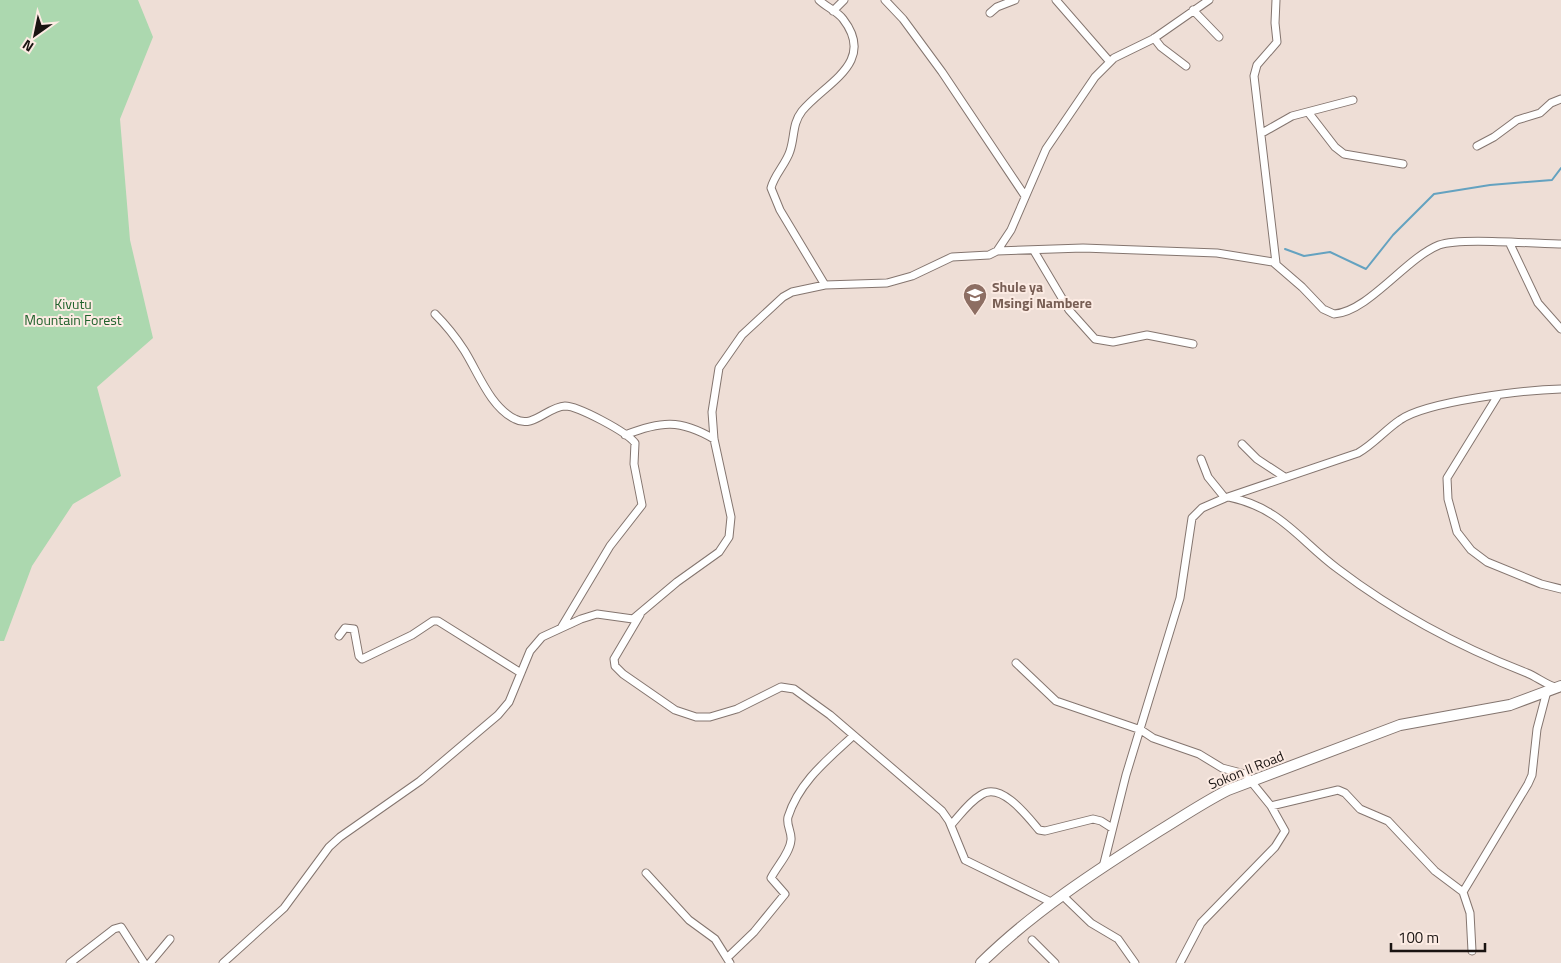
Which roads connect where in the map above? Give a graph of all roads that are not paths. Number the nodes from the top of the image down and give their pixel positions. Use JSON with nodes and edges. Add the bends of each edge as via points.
{"nodes":[{"id":1,"x":819,"y":0,"type":"edge"},
{"id":2,"x":844,"y":0,"type":"edge"},
{"id":3,"x":885,"y":0,"type":"edge"},
{"id":4,"x":1015,"y":0,"type":"edge"},
{"id":5,"x":1057,"y":0,"type":"edge"},
{"id":6,"x":1209,"y":0,"type":"edge"},
{"id":7,"x":1276,"y":0,"type":"edge"},
{"id":8,"x":1193,"y":10,"type":"junction"},
{"id":9,"x":833,"y":11,"type":"junction"},
{"id":10,"x":990,"y":13,"type":"dead end"},
{"id":11,"x":1219,"y":37,"type":"dead end"},
{"id":12,"x":1154,"y":38,"type":"junction"},
{"id":13,"x":1110,"y":62,"type":"junction"},
{"id":14,"x":1186,"y":66,"type":"dead end"},
{"id":15,"x":1561,"y":99,"type":"edge"},
{"id":16,"x":1353,"y":100,"type":"dead end"},
{"id":17,"x":1308,"y":112,"type":"junction"},
{"id":18,"x":1262,"y":133,"type":"junction"},
{"id":19,"x":1477,"y":146,"type":"dead end"},
{"id":20,"x":1403,"y":164,"type":"dead end"},
{"id":21,"x":1025,"y":196,"type":"junction"},
{"id":22,"x":1510,"y":244,"type":"junction"},
{"id":23,"x":1561,"y":244,"type":"edge"},
{"id":24,"x":997,"y":251,"type":"junction"},
{"id":25,"x":1034,"y":251,"type":"junction"},
{"id":26,"x":1276,"y":263,"type":"junction"},
{"id":27,"x":825,"y":285,"type":"junction"},
{"id":28,"x":435,"y":314,"type":"dead end"},
{"id":29,"x":1561,"y":329,"type":"edge"},
{"id":30,"x":1193,"y":344,"type":"dead end"},
{"id":31,"x":1561,"y":389,"type":"edge"},
{"id":32,"x":1497,"y":396,"type":"junction"},
{"id":33,"x":625,"y":435,"type":"junction"},
{"id":34,"x":714,"y":439,"type":"junction"},
{"id":35,"x":1242,"y":444,"type":"dead end"},
{"id":36,"x":1201,"y":459,"type":"dead end"},
{"id":37,"x":1283,"y":476,"type":"junction"},
{"id":38,"x":1227,"y":498,"type":"junction"},
{"id":39,"x":1561,"y":589,"type":"edge"},
{"id":40,"x":641,"y":613,"type":"junction"},
{"id":41,"x":561,"y":628,"type":"junction"},
{"id":42,"x":340,"y":636,"type":"dead end"},
{"id":43,"x":1016,"y":663,"type":"dead end"},
{"id":44,"x":521,"y":673,"type":"junction"},
{"id":45,"x":1556,"y":688,"type":"edge"},
{"id":46,"x":1141,"y":730,"type":"junction"},
{"id":47,"x":854,"y":736,"type":"junction"},
{"id":48,"x":1252,"y":781,"type":"junction"},
{"id":49,"x":1271,"y":806,"type":"junction"},
{"id":50,"x":951,"y":825,"type":"junction"},
{"id":51,"x":1112,"y":828,"type":"junction"},
{"id":52,"x":1103,"y":867,"type":"junction"},
{"id":53,"x":646,"y":874,"type":"dead end"},
{"id":54,"x":1463,"y":892,"type":"junction"},
{"id":55,"x":1063,"y":896,"type":"junction"},
{"id":56,"x":1053,"y":903,"type":"junction"},
{"id":57,"x":170,"y":939,"type":"dead end"},
{"id":58,"x":1032,"y":940,"type":"dead end"},
{"id":59,"x":1472,"y":951,"type":"dead end"},
{"id":60,"x":729,"y":960,"type":"edge"},
{"id":61,"x":70,"y":963,"type":"edge"},
{"id":62,"x":144,"y":963,"type":"edge"},
{"id":63,"x":150,"y":963,"type":"edge"},
{"id":64,"x":222,"y":963,"type":"edge"},
{"id":65,"x":981,"y":963,"type":"edge"},
{"id":66,"x":1056,"y":963,"type":"edge"},
{"id":67,"x":1135,"y":963,"type":"edge"},
{"id":68,"x":1180,"y":963,"type":"edge"}],
"edges":[{"from":1,"to":9,"type":"street"},
{"from":2,"to":9,"type":"street"},
{"from":3,"to":21,"type":"street","via":[[942,72]]},
{"from":4,"to":10,"type":"street"},
{"from":5,"to":13,"type":"street"},
{"from":6,"to":8,"type":"street"},
{"from":7,"to":18,"type":"street","via":[[1274,23],[1277,42],[1254,69]]},
{"from":8,"to":11,"type":"street"},
{"from":8,"to":12,"type":"street"},
{"from":9,"to":27,"type":"street","via":[[850,30],[853,41],[851,60],[839,78],[808,104],[796,120],[790,152],[771,188],[780,210]]},
{"from":12,"to":13,"type":"street"},
{"from":12,"to":14,"type":"street"},
{"from":13,"to":21,"type":"street","via":[[1095,77],[1060,126]]},
{"from":15,"to":19,"type":"street","via":[[1540,113],[1517,120]]},
{"from":16,"to":17,"type":"street"},
{"from":17,"to":18,"type":"street","via":[[1283,120]]},
{"from":17,"to":20,"type":"street","via":[[1344,154]]},
{"from":18,"to":26,"type":"street"},
{"from":21,"to":24,"type":"street","via":[[1006,240]]},
{"from":22,"to":23,"type":"street"},
{"from":22,"to":26,"type":"street","via":[[1440,245],[1426,252],[1354,308],[1334,314],[1323,309]]},
{"from":22,"to":29,"type":"street","via":[[1538,303]]},
{"from":24,"to":25,"type":"street"},
{"from":24,"to":27,"type":"street","via":[[989,255],[952,257],[912,276],[887,283]]},
{"from":25,"to":26,"type":"street","via":[[1083,248],[1217,252]]},
{"from":25,"to":30,"type":"street","via":[[1069,310],[1095,339],[1113,342],[1147,335]]},
{"from":27,"to":34,"type":"street","via":[[783,297],[742,335],[724,359],[713,396]]},
{"from":28,"to":33,"type":"street","via":[[458,341],[489,392],[513,419],[528,422],[565,406],[590,415]]},
{"from":31,"to":32,"type":"street"},
{"from":32,"to":37,"type":"street","via":[[1420,411],[1401,419],[1372,445],[1358,452]]},
{"from":32,"to":39,"type":"street","via":[[1447,478],[1448,499],[1457,532],[1471,550],[1487,562]]},
{"from":33,"to":34,"type":"street","via":[[646,427],[675,424],[696,429]]},
{"from":33,"to":41,"type":"street","via":[[635,442],[634,464],[642,505],[610,546]]},
{"from":34,"to":40,"type":"street","via":[[731,517],[729,537],[719,552]]},
{"from":35,"to":37,"type":"street","via":[[1257,460]]},
{"from":36,"to":38,"type":"street","via":[[1208,477]]},
{"from":37,"to":38,"type":"street"},
{"from":38,"to":45,"type":"street","via":[[1257,504],[1280,519],[1330,563],[1390,605],[1464,647]]},
{"from":38,"to":46,"type":"street","via":[[1202,508],[1192,518],[1180,598]]},
{"from":40,"to":41,"type":"street","via":[[629,619],[597,614]]},
{"from":40,"to":47,"type":"street","via":[[614,662],[623,674],[675,710],[688,716],[710,717],[788,686]]},
{"from":41,"to":44,"type":"street","via":[[538,641]]},
{"from":42,"to":44,"type":"street","via":[[345,628],[354,629],[362,659],[438,621]]},
{"from":43,"to":46,"type":"street","via":[[1056,701]]},
{"from":44,"to":64,"type":"street","via":[[509,702],[498,715],[420,781],[340,837],[329,847],[291,900]]},
{"from":45,"to":48,"type":"street","name":"Sokon II Road","via":[[1494,709],[1400,725]]},
{"from":45,"to":54,"type":"street","via":[[1537,729],[1528,784]]},
{"from":46,"to":48,"type":"street","via":[[1153,738],[1199,754],[1222,768],[1242,772]]},
{"from":46,"to":51,"type":"street"},
{"from":47,"to":50,"type":"street","via":[[942,811]]},
{"from":47,"to":60,"type":"street","via":[[800,790],[787,820],[790,844],[771,878],[785,894]]},
{"from":48,"to":49,"type":"street"},
{"from":48,"to":52,"type":"street","name":"Sokon II Road","via":[[1204,803]]},
{"from":49,"to":54,"type":"street","via":[[1334,790],[1342,791],[1360,809],[1388,821],[1435,871]]},
{"from":49,"to":68,"type":"street","via":[[1285,831],[1283,836],[1201,923]]},
{"from":50,"to":51,"type":"street","via":[[982,793],[990,792],[1009,798],[1039,830],[1093,820]]},
{"from":50,"to":56,"type":"street","via":[[965,860]]},
{"from":51,"to":52,"type":"street"},
{"from":52,"to":55,"type":"street","name":"Sokon II Road"},
{"from":53,"to":60,"type":"street","via":[[689,920],[715,939]]},
{"from":54,"to":59,"type":"street","via":[[1470,913]]},
{"from":55,"to":56,"type":"street","name":"Sokon II Road"},
{"from":55,"to":67,"type":"street","via":[[1091,922],[1118,939]]},
{"from":56,"to":65,"type":"street","name":"Sokon II Road","via":[[1012,933]]},
{"from":57,"to":63,"type":"street"},
{"from":58,"to":66,"type":"street"},
{"from":61,"to":62,"type":"street","via":[[117,928],[126,932]]}]}
